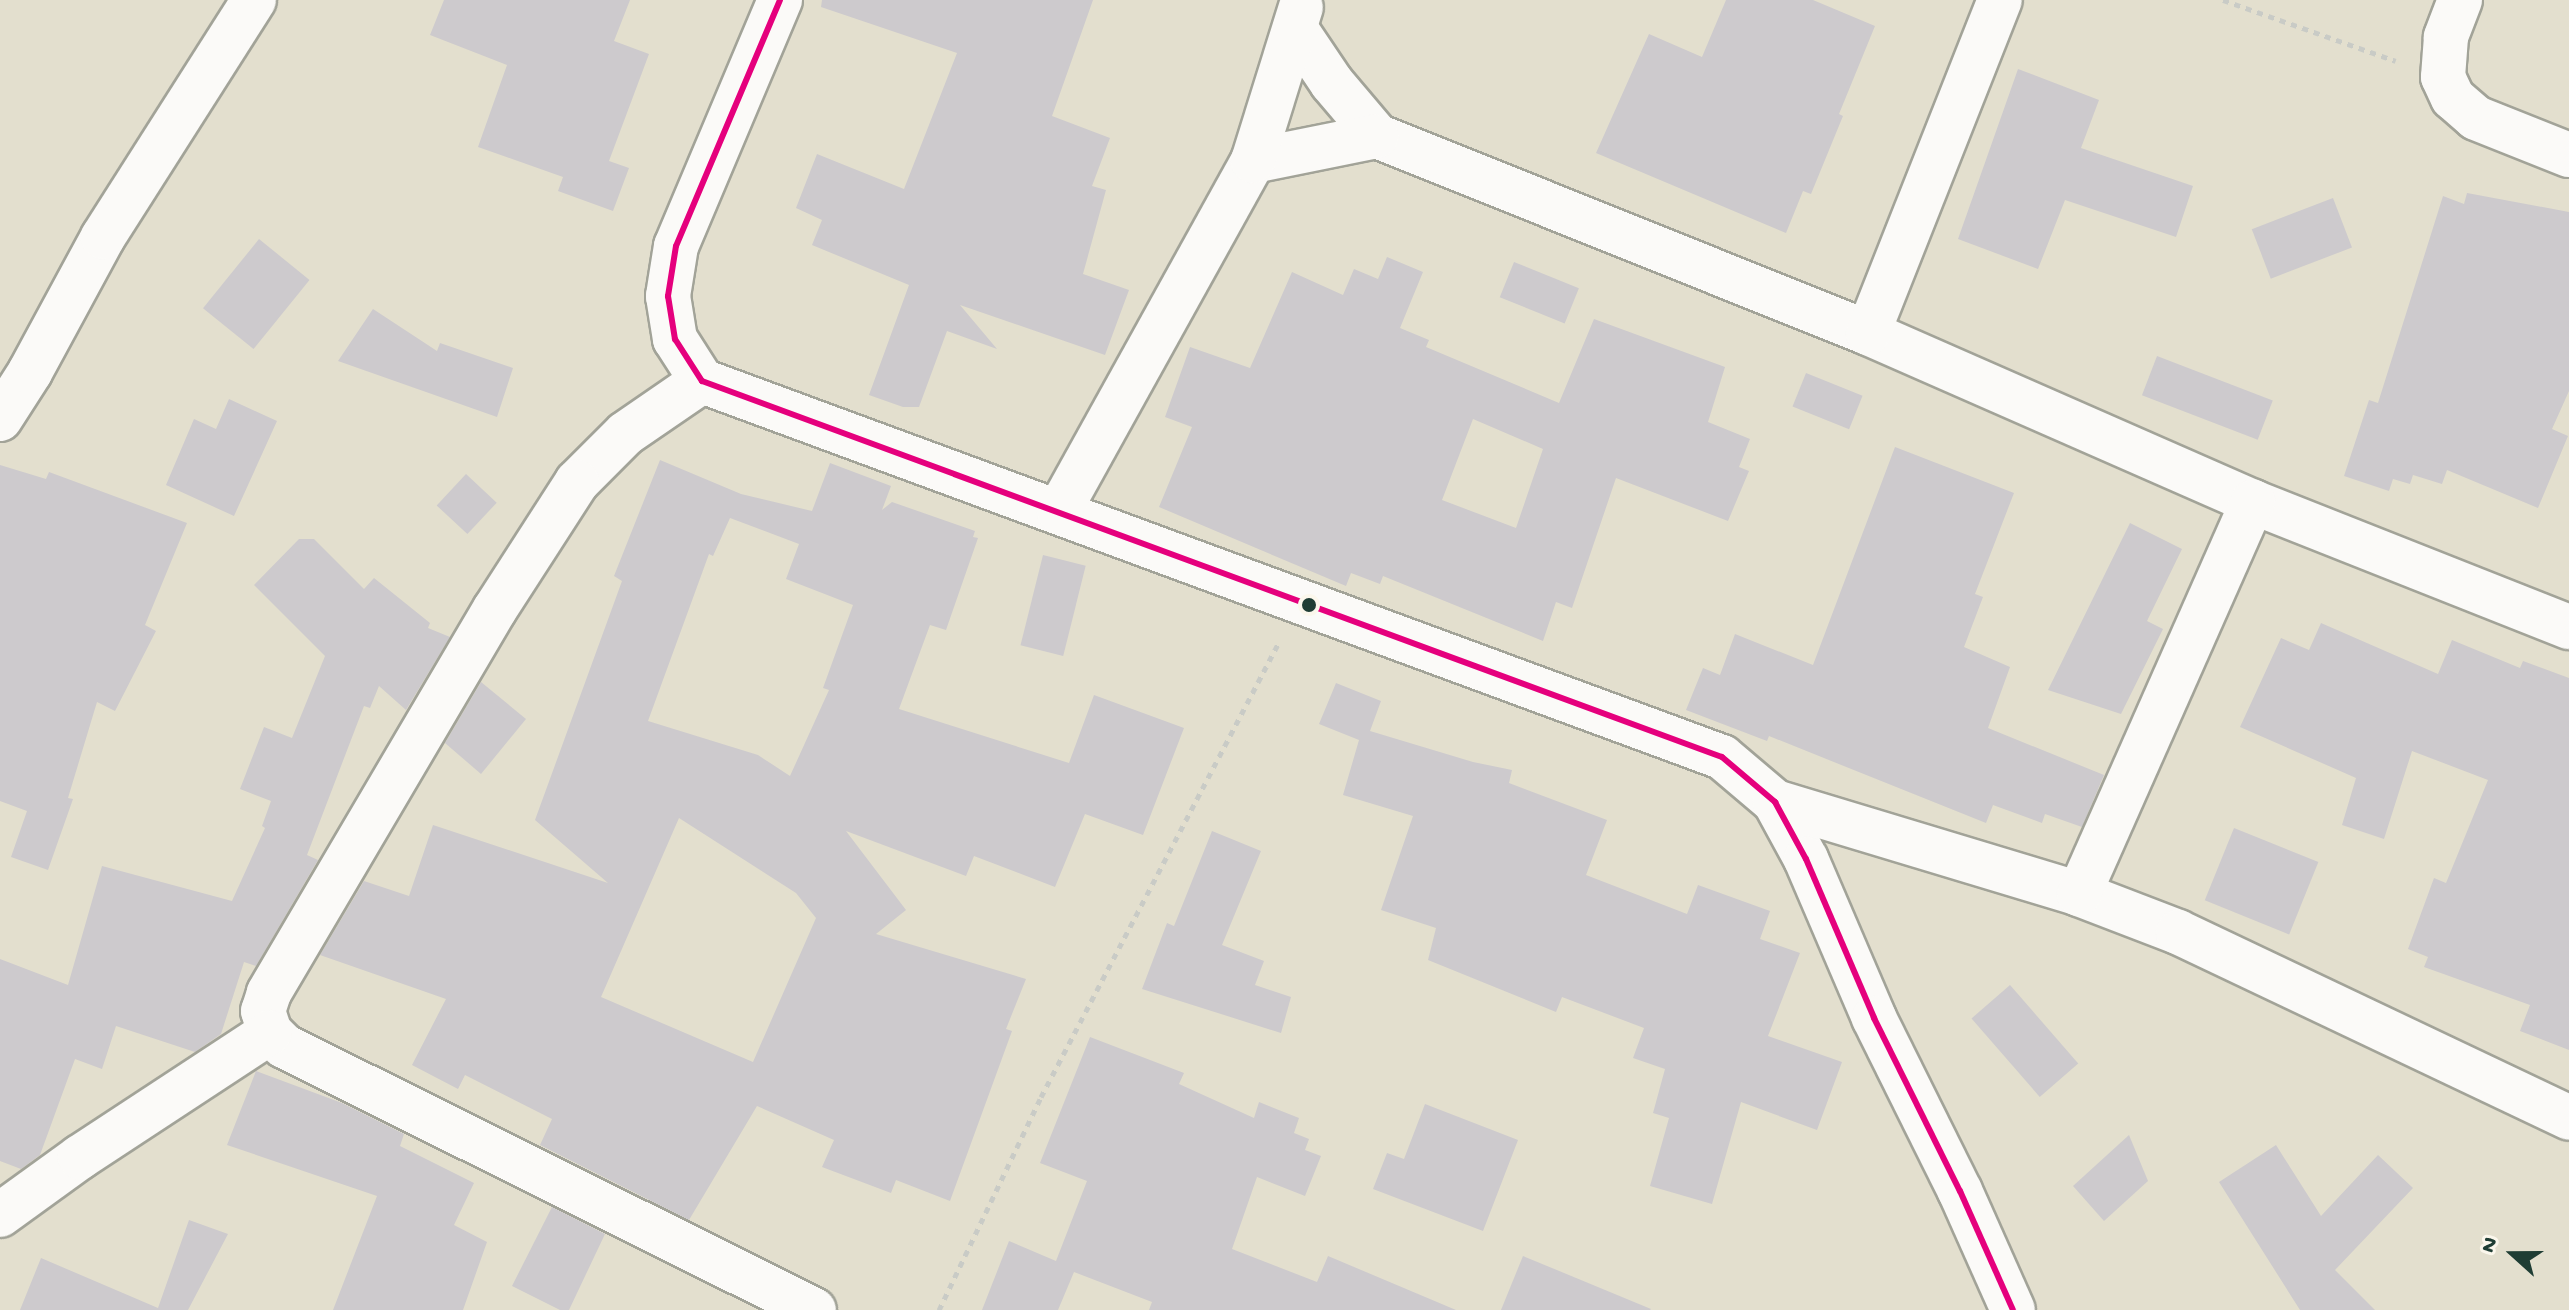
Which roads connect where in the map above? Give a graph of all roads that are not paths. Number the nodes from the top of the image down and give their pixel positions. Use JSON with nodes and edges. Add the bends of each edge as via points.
{"nodes":[{"id":1,"x":254,"y":0,"type":"edge"},
{"id":2,"x":780,"y":0,"type":"edge"},
{"id":3,"x":2000,"y":0,"type":"edge"},
{"id":4,"x":2460,"y":0,"type":"edge"},
{"id":5,"x":1299,"y":14,"type":"edge"},
{"id":6,"x":1377,"y":136,"type":"junction"},
{"id":7,"x":2569,"y":155,"type":"edge"},
{"id":8,"x":1253,"y":161,"type":"junction"},
{"id":9,"x":1868,"y":333,"type":"junction"},
{"id":10,"x":702,"y":381,"type":"junction"},
{"id":11,"x":0,"y":419,"type":"edge"},
{"id":12,"x":2253,"y":502,"type":"junction"},
{"id":13,"x":1059,"y":511,"type":"junction"},
{"id":14,"x":2569,"y":627,"type":"edge"},
{"id":15,"x":1775,"y":802,"type":"junction"},
{"id":16,"x":2079,"y":894,"type":"junction"},
{"id":17,"x":270,"y":1032,"type":"junction"},
{"id":18,"x":2569,"y":1118,"type":"edge"},
{"id":19,"x":0,"y":1215,"type":"edge"},
{"id":20,"x":814,"y":1310,"type":"edge"},
{"id":21,"x":2013,"y":1310,"type":"edge"}],
"edges":[{"from":1,"to":11,"type":"street","via":[[103,237]]},
{"from":2,"to":10,"type":"street","via":[[676,246],[668,296],[675,339]]},
{"from":3,"to":9,"type":"street"},
{"from":4,"to":7,"type":"street","via":[[2446,37],[2443,77],[2453,98],[2476,118]]},
{"from":5,"to":6,"type":"street","via":[[1332,83]]},
{"from":5,"to":8,"type":"street"},
{"from":6,"to":8,"type":"street"},
{"from":6,"to":9,"type":"street"},
{"from":8,"to":13,"type":"street"},
{"from":9,"to":12,"type":"street"},
{"from":10,"to":13,"type":"street"},
{"from":10,"to":17,"type":"street","via":[[625,434],[577,482],[495,609],[269,993],[263,1011]]},
{"from":12,"to":14,"type":"street"},
{"from":12,"to":16,"type":"street"},
{"from":13,"to":15,"type":"street","via":[[1722,757]]},
{"from":15,"to":16,"type":"street"},
{"from":15,"to":21,"type":"street"},
{"from":16,"to":18,"type":"street","via":[[2178,932]]},
{"from":17,"to":19,"type":"street"},
{"from":17,"to":20,"type":"street","via":[[284,1046]]}]}
